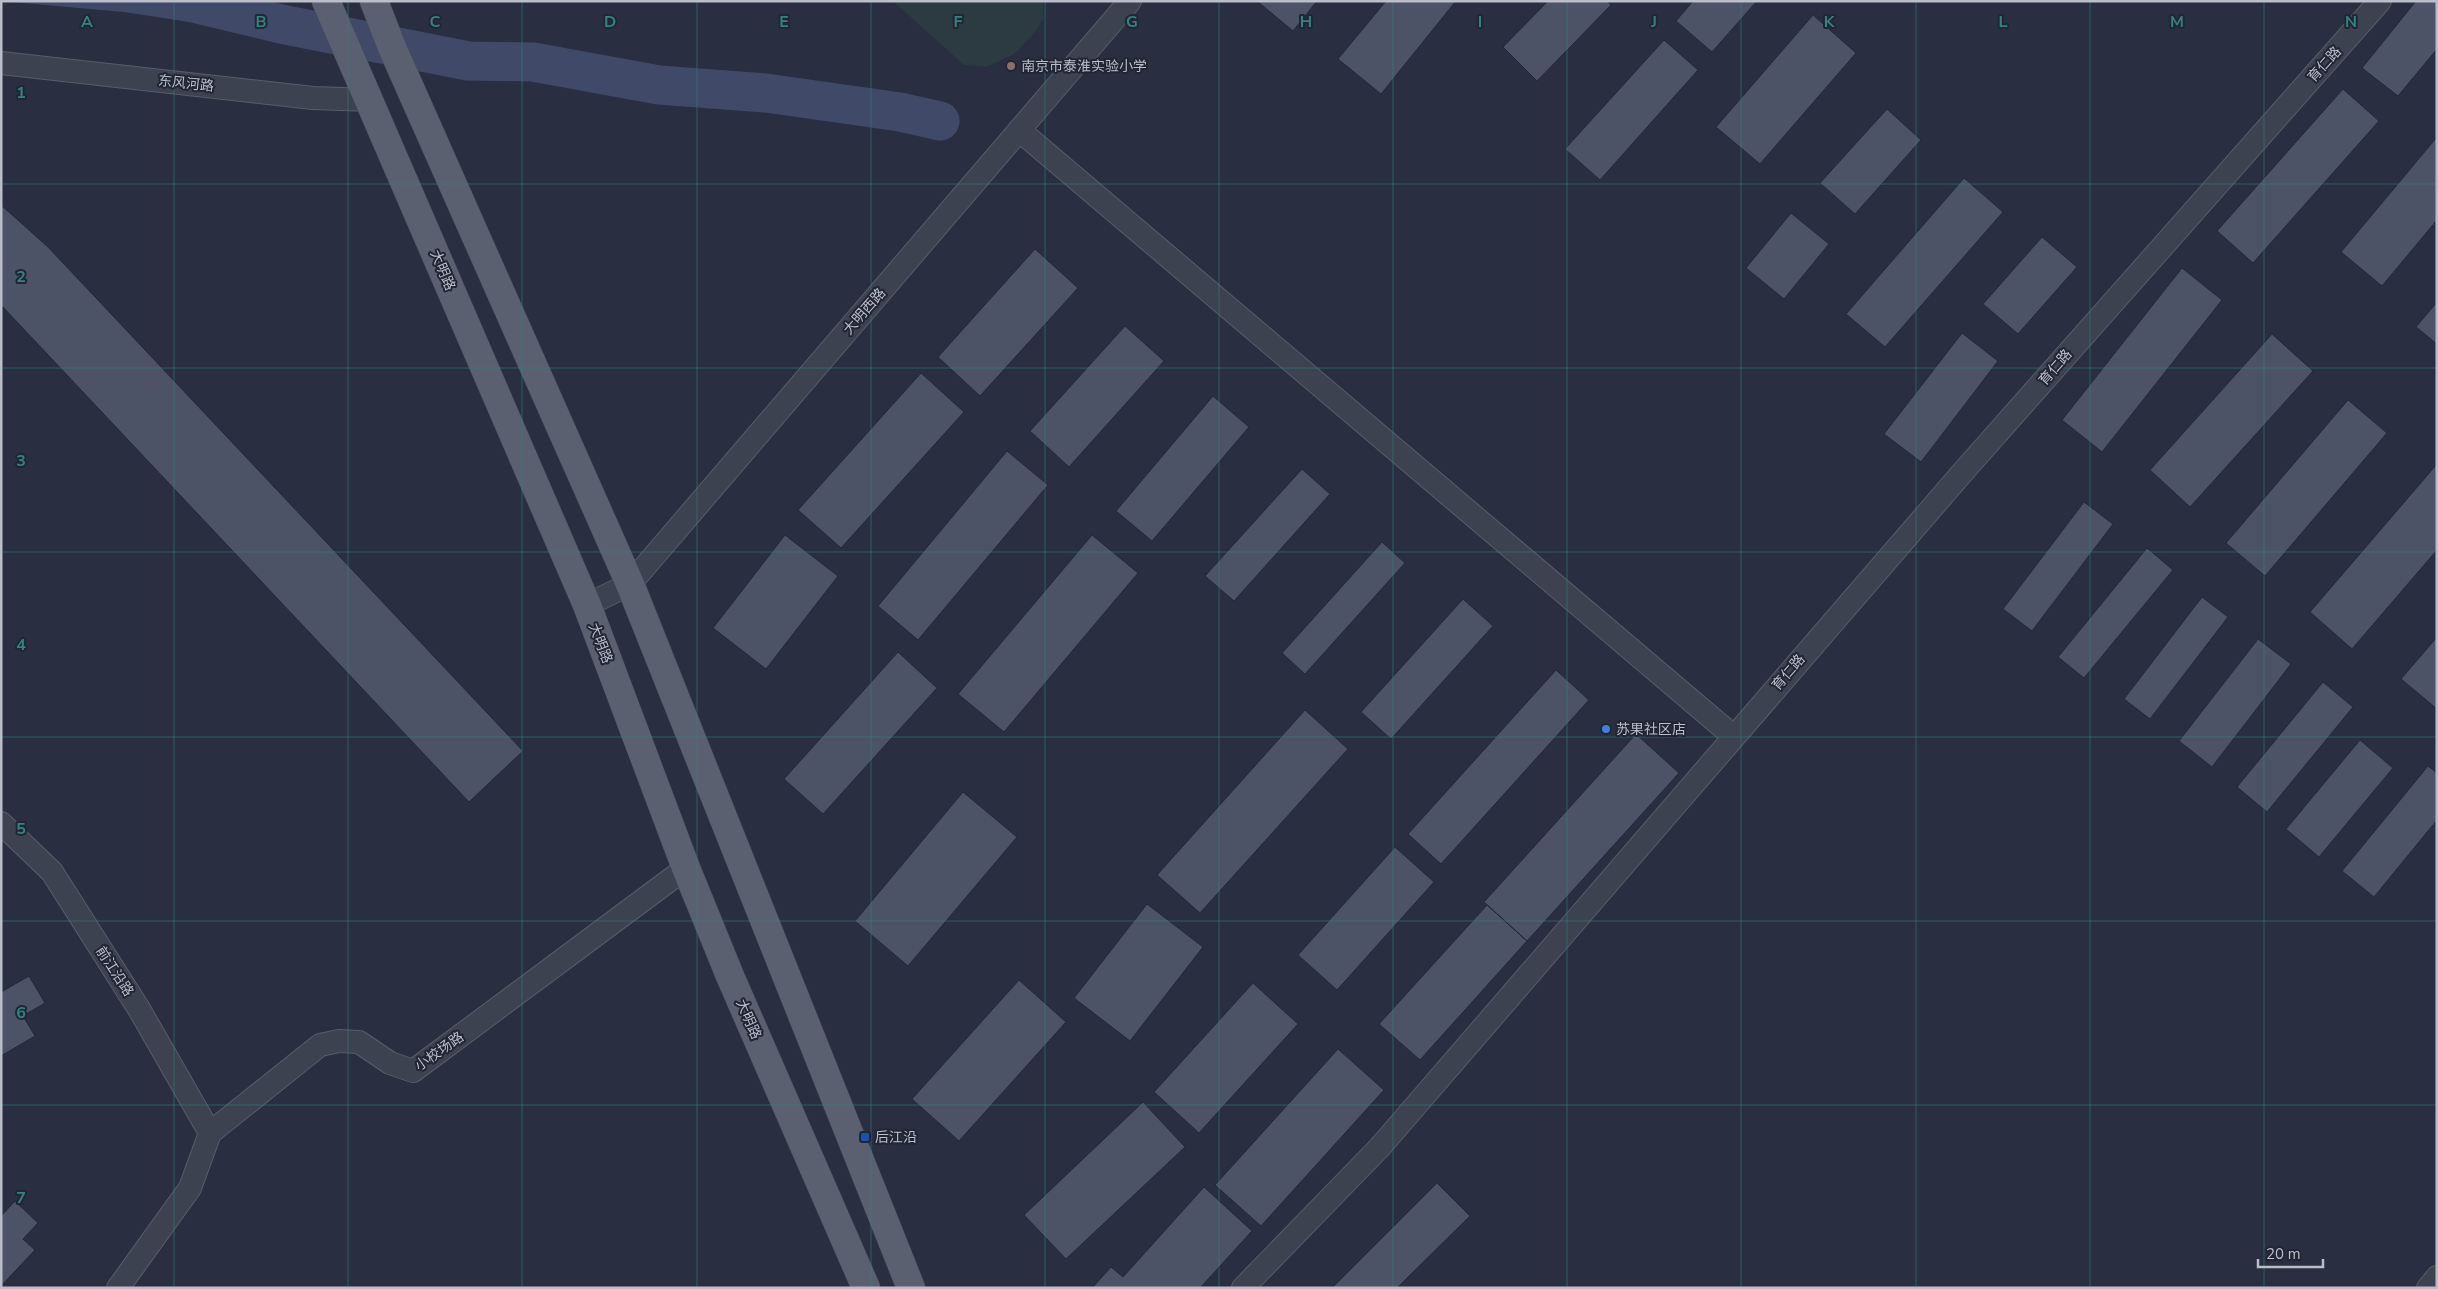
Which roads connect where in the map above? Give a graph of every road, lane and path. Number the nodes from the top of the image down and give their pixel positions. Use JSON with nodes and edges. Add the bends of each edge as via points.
{"nodes":[{"id":1,"x":326,"y":1,"type":"edge"},
{"id":2,"x":374,"y":1,"type":"edge"},
{"id":3,"x":1130,"y":1,"type":"edge"},
{"id":4,"x":2380,"y":1,"type":"edge"},
{"id":5,"x":1,"y":62,"type":"edge"},
{"id":6,"x":371,"y":100,"type":"junction"},
{"id":7,"x":1019,"y":130,"type":"junction"},
{"id":8,"x":630,"y":584,"type":"junction"},
{"id":9,"x":587,"y":605,"type":"junction"},
{"id":10,"x":1733,"y":736,"type":"junction"},
{"id":11,"x":1,"y":823,"type":"edge"},
{"id":12,"x":686,"y":868,"type":"junction"},
{"id":13,"x":210,"y":1133,"type":"junction"},
{"id":14,"x":2437,"y":1276,"type":"edge"},
{"id":15,"x":118,"y":1288,"type":"edge"},
{"id":16,"x":866,"y":1288,"type":"edge"},
{"id":17,"x":911,"y":1288,"type":"edge"},
{"id":18,"x":1243,"y":1288,"type":"edge"},
{"id":19,"x":2428,"y":1288,"type":"edge"}],
"edges":[{"from":1,"to":6,"type":"main road"},
{"from":2,"to":8,"type":"main road"},
{"from":3,"to":7,"type":"street","name":"大明西路"},
{"from":4,"to":10,"type":"street","name":"育仁路"},
{"from":5,"to":6,"type":"street","name":"东风河路","via":[[313,98]]},
{"from":6,"to":9,"type":"main road"},
{"from":7,"to":8,"type":"street","name":"大明西路"},
{"from":7,"to":10,"type":"street"},
{"from":8,"to":9,"type":"street","name":"大明西路"},
{"from":8,"to":17,"type":"main road"},
{"from":9,"to":12,"type":"main road"},
{"from":10,"to":18,"type":"street","name":"育仁路","via":[[1380,1147]]},
{"from":11,"to":13,"type":"street","name":"前江沿路","via":[[52,872],[140,1009]]},
{"from":12,"to":13,"type":"street","name":"小校场路","via":[[413,1071],[390,1064],[359,1042],[339,1040],[320,1045]]},
{"from":12,"to":16,"type":"main road"},
{"from":13,"to":15,"type":"street","via":[[190,1188]]},
{"from":14,"to":19,"type":"street"}]}
